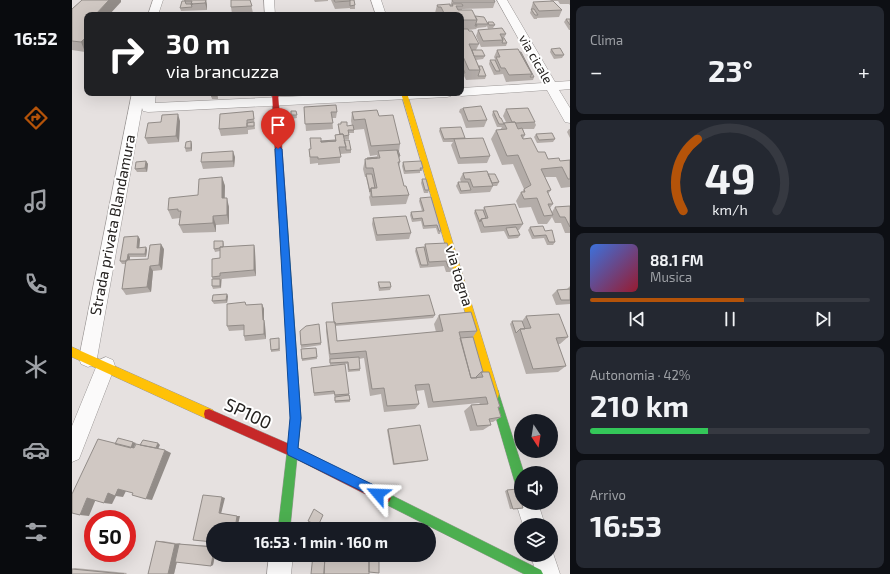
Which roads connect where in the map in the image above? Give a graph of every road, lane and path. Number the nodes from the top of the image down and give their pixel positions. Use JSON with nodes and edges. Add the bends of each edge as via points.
{"nodes":[{"id":1,"x":158,"y":0,"type":"edge"},
{"id":2,"x":165,"y":0,"type":"edge"},
{"id":3,"x":269,"y":0,"type":"edge"},
{"id":4,"x":376,"y":0,"type":"edge"},
{"id":5,"x":502,"y":0,"type":"edge"},
{"id":6,"x":154,"y":12,"type":"edge"},
{"id":7,"x":163,"y":12,"type":"edge"},
{"id":8,"x":270,"y":12,"type":"edge"},
{"id":9,"x":380,"y":12,"type":"edge"},
{"id":10,"x":570,"y":85,"type":"edge"},
{"id":11,"x":552,"y":86,"type":"junction"},
{"id":12,"x":464,"y":92,"type":"edge"},
{"id":13,"x":137,"y":96,"type":"edge"},
{"id":14,"x":150,"y":96,"type":"edge"},
{"id":15,"x":318,"y":96,"type":"edge"},
{"id":16,"x":405,"y":96,"type":"edge"},
{"id":17,"x":275,"y":97,"type":"edge"},
{"id":18,"x":570,"y":119,"type":"edge"},
{"id":19,"x":72,"y":352,"type":"edge"},
{"id":20,"x":88,"y":358,"type":"junction"},
{"id":21,"x":106,"y":366,"type":"junction"},
{"id":22,"x":292,"y":451,"type":"junction"},
{"id":23,"x":72,"y":452,"type":"edge"},
{"id":24,"x":516,"y":466,"type":"edge"},
{"id":25,"x":285,"y":522,"type":"edge"},
{"id":26,"x":280,"y":562,"type":"edge"},
{"id":27,"x":545,"y":562,"type":"edge"},
{"id":28,"x":515,"y":568,"type":"edge"},
{"id":29,"x":279,"y":574,"type":"edge"},
{"id":30,"x":537,"y":574,"type":"edge"},
{"id":31,"x":548,"y":574,"type":"edge"}],
"edges":[{"from":1,"to":6,"type":"street"},
{"from":2,"to":7,"type":"street"},
{"from":3,"to":8,"type":"street"},
{"from":4,"to":9,"type":"street"},
{"from":5,"to":11,"type":"street","name":"via cicale"},
{"from":10,"to":11,"type":"street"},
{"from":11,"to":12,"type":"street"},
{"from":11,"to":18,"type":"street","name":"via cicale"},
{"from":13,"to":20,"type":"street","name":"Strada privata Blandamura"},
{"from":14,"to":17,"type":"street","via":[[148,108]]},
{"from":15,"to":17,"type":"street"},
{"from":16,"to":24,"type":"street","name":"via togna"},
{"from":17,"to":22,"type":"street","via":[[296,418]]},
{"from":19,"to":20,"type":"street","name":"SP100","number":"SP100"},
{"from":20,"to":21,"type":"street","name":"SP100","number":"SP100"},
{"from":21,"to":22,"type":"street","name":"SP100","number":"SP100"},
{"from":21,"to":23,"type":"street"},
{"from":22,"to":25,"type":"street"},
{"from":22,"to":28,"type":"street","name":"SP100","number":"SP100"},
{"from":26,"to":29,"type":"street"},
{"from":27,"to":31,"type":"street"},
{"from":28,"to":30,"type":"street","name":"SP100","number":"SP100"}]}
